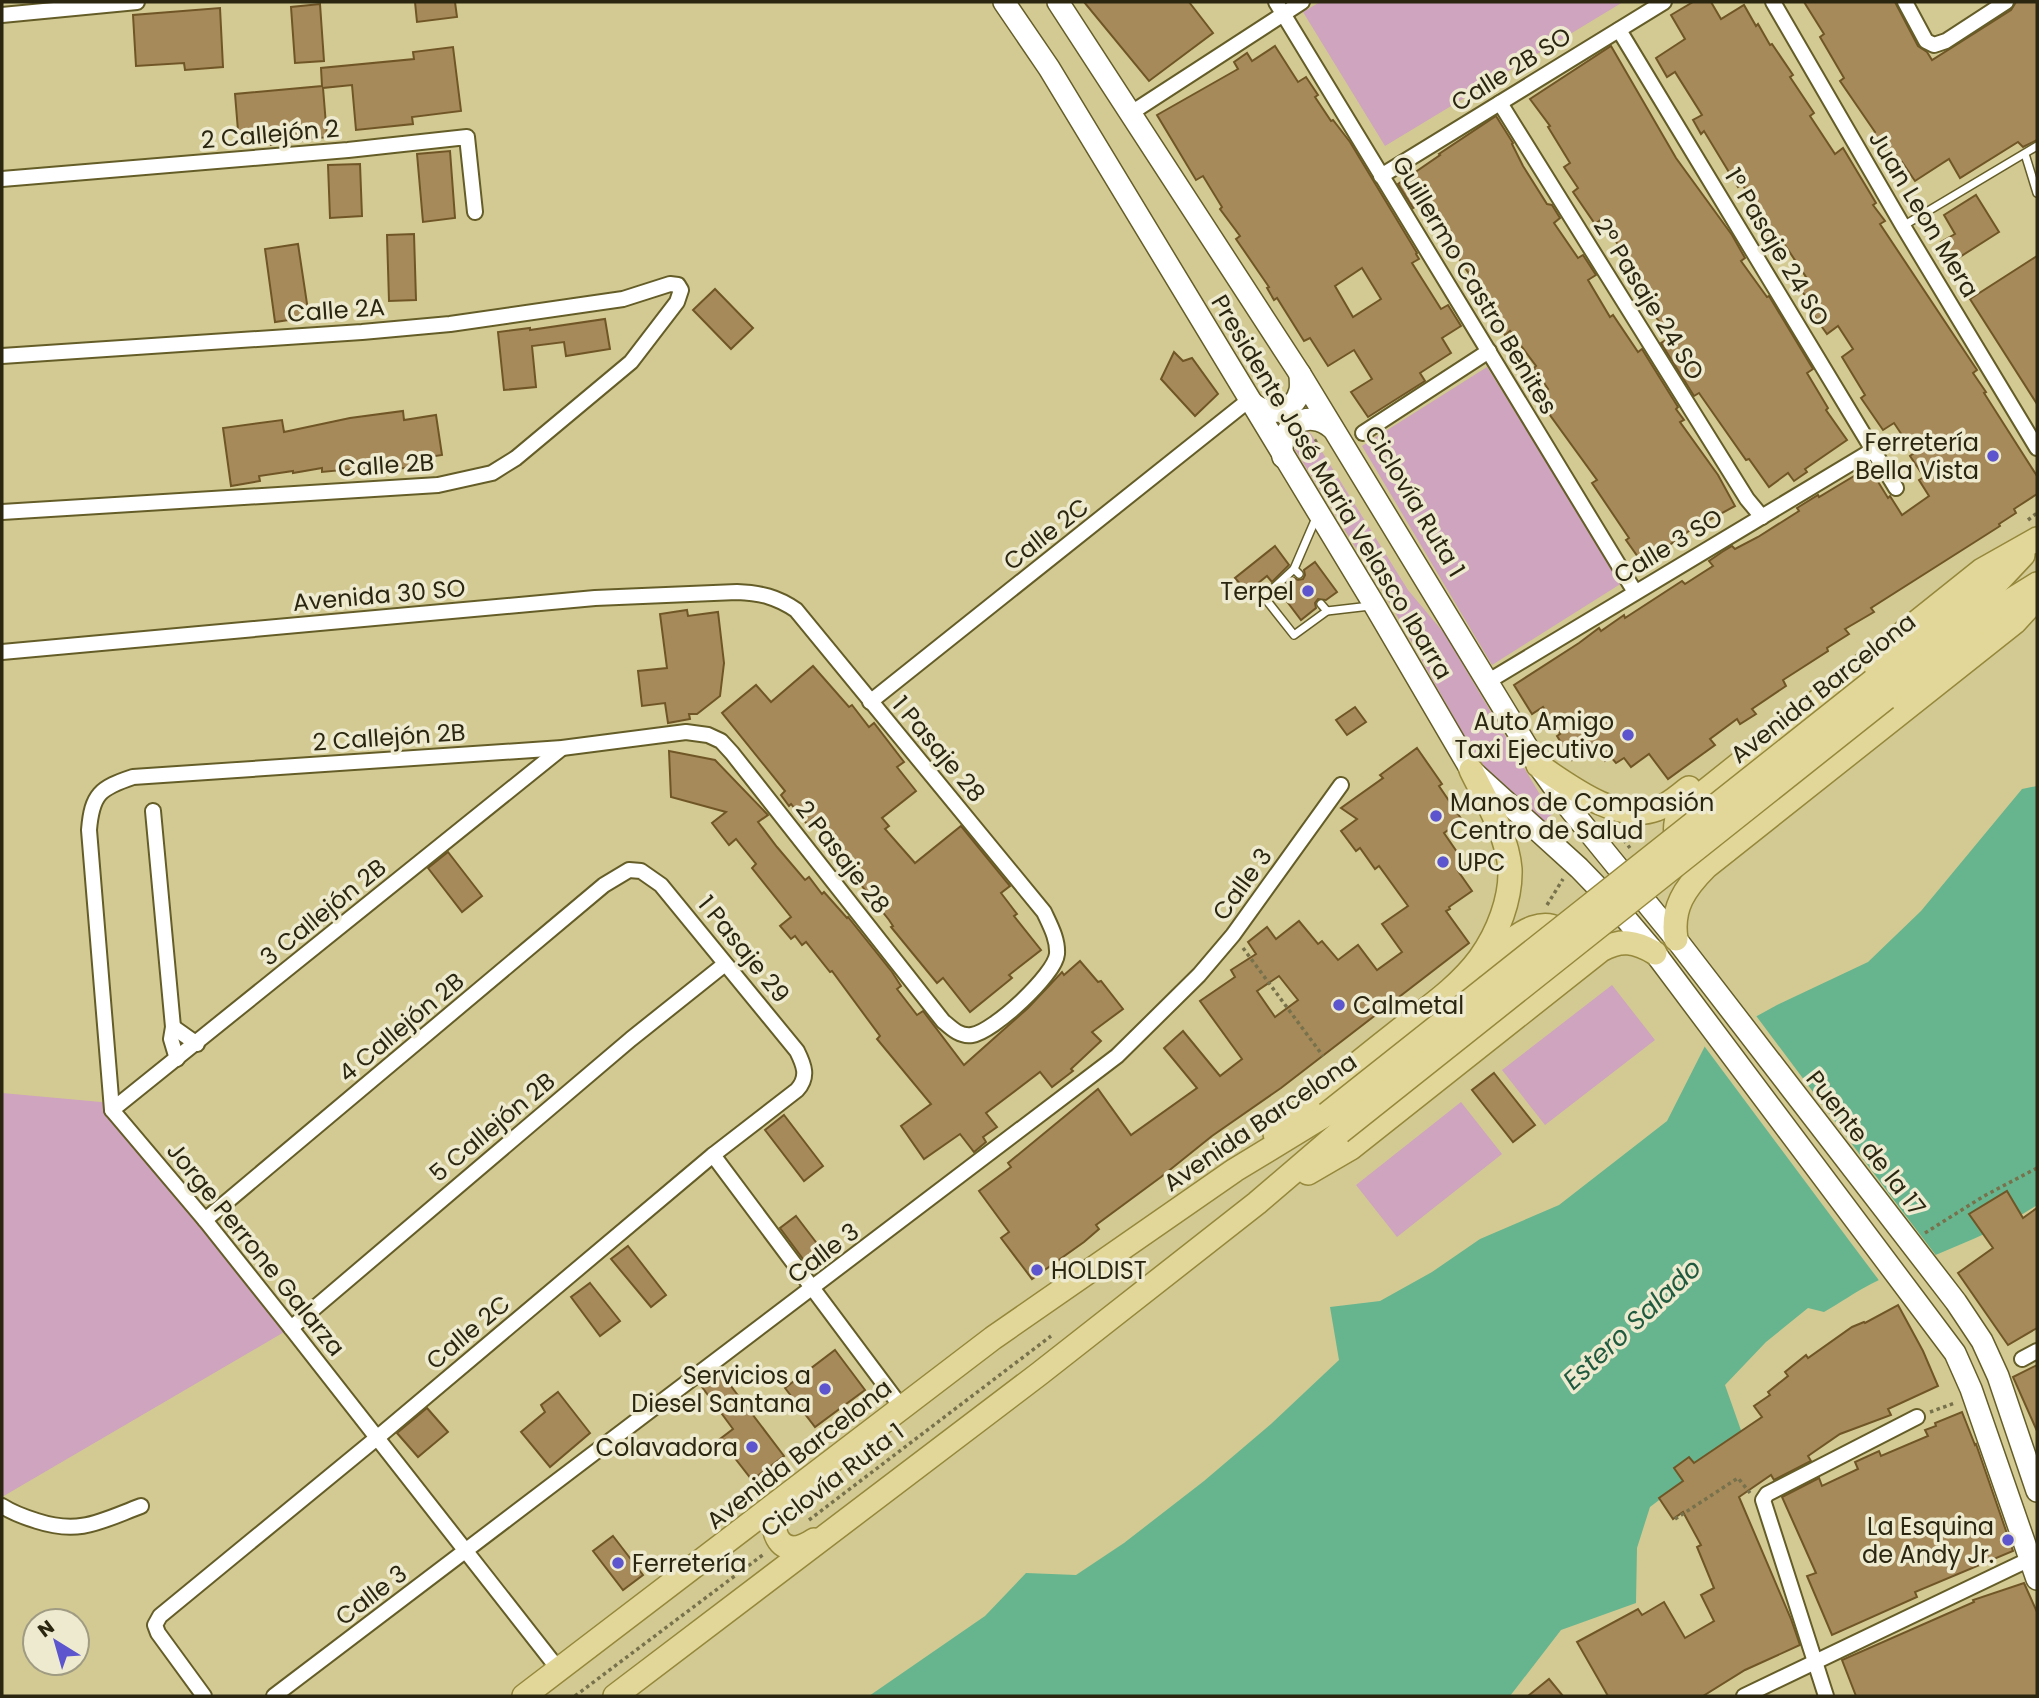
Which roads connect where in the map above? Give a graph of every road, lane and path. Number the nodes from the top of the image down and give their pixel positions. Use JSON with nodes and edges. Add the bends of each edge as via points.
{"nodes":[{"id":1,"x":137,"y":2,"type":"edge"},
{"id":2,"x":1004,"y":2,"type":"edge"},
{"id":3,"x":1058,"y":2,"type":"edge"},
{"id":4,"x":1302,"y":2,"type":"edge"},
{"id":5,"x":1664,"y":2,"type":"edge"},
{"id":6,"x":1773,"y":2,"type":"edge"},
{"id":7,"x":1905,"y":2,"type":"edge"},
{"id":8,"x":2007,"y":2,"type":"edge"},
{"id":9,"x":1280,"y":8,"type":"edge"},
{"id":10,"x":2,"y":15,"type":"edge"},
{"id":11,"x":1619,"y":30,"type":"junction"},
{"id":12,"x":1500,"y":103,"type":"junction"},
{"id":13,"x":1131,"y":113,"type":"junction"},
{"id":14,"x":2037,"y":146,"type":"edge"},
{"id":15,"x":2025,"y":154,"type":"junction"},
{"id":16,"x":1381,"y":176,"type":"junction"},
{"id":17,"x":2,"y":179,"type":"edge"},
{"id":18,"x":2037,"y":193,"type":"edge"},
{"id":19,"x":475,"y":212,"type":"dead end"},
{"id":20,"x":1903,"y":226,"type":"junction"},
{"id":21,"x":670,"y":284,"type":"joint"},
{"id":22,"x":1489,"y":351,"type":"junction"},
{"id":23,"x":2,"y":356,"type":"edge"},
{"id":24,"x":1300,"y":374,"type":"junction"},
{"id":25,"x":1250,"y":401,"type":"junction"},
{"id":26,"x":1333,"y":429,"type":"junction"},
{"id":27,"x":1363,"y":433,"type":"dead end"},
{"id":28,"x":2037,"y":448,"type":"edge"},
{"id":29,"x":1873,"y":450,"type":"junction"},
{"id":30,"x":1284,"y":459,"type":"junction"},
{"id":31,"x":1896,"y":488,"type":"dead end"},
{"id":32,"x":2,"y":512,"type":"edge"},
{"id":33,"x":1317,"y":514,"type":"junction"},
{"id":34,"x":1762,"y":517,"type":"junction"},
{"id":35,"x":2037,"y":539,"type":"edge"},
{"id":36,"x":2037,"y":584,"type":"edge"},
{"id":37,"x":1635,"y":592,"type":"junction"},
{"id":38,"x":761,"y":593,"type":"joint"},
{"id":39,"x":2037,"y":598,"type":"edge"},
{"id":40,"x":1375,"y":606,"type":"junction"},
{"id":41,"x":2,"y":653,"type":"edge"},
{"id":42,"x":1487,"y":682,"type":"junction"},
{"id":43,"x":1880,"y":690,"type":"junction"},
{"id":44,"x":870,"y":702,"type":"junction"},
{"id":45,"x":1783,"y":728,"type":"junction"},
{"id":46,"x":686,"y":733,"type":"joint"},
{"id":47,"x":562,"y":748,"type":"junction"},
{"id":48,"x":1538,"y":765,"type":"junction"},
{"id":49,"x":1471,"y":770,"type":"junction"},
{"id":50,"x":1341,"y":785,"type":"dead end"},
{"id":51,"x":153,"y":811,"type":"dead end"},
{"id":52,"x":1727,"y":850,"type":"junction"},
{"id":53,"x":629,"y":870,"type":"joint"},
{"id":54,"x":1233,"y":935,"type":"junction"},
{"id":55,"x":1679,"y":944,"type":"junction"},
{"id":56,"x":1658,"y":958,"type":"junction"},
{"id":57,"x":725,"y":964,"type":"junction"},
{"id":58,"x":1561,"y":981,"type":"junction"},
{"id":59,"x":1451,"y":990,"type":"junction"},
{"id":60,"x":173,"y":1027,"type":"junction"},
{"id":61,"x":953,"y":1030,"type":"joint"},
{"id":62,"x":197,"y":1044,"type":"junction"},
{"id":63,"x":1323,"y":1056,"type":"dead end"},
{"id":64,"x":177,"y":1059,"type":"junction"},
{"id":65,"x":805,"y":1076,"type":"joint"},
{"id":66,"x":112,"y":1110,"type":"junction"},
{"id":67,"x":1261,"y":1122,"type":"dead end"},
{"id":68,"x":1333,"y":1123,"type":"junction"},
{"id":69,"x":713,"y":1155,"type":"junction"},
{"id":70,"x":1227,"y":1163,"type":"junction"},
{"id":71,"x":2035,"y":1169,"type":"edge"},
{"id":72,"x":2037,"y":1178,"type":"edge"},
{"id":73,"x":1257,"y":1203,"type":"junction"},
{"id":74,"x":205,"y":1220,"type":"junction"},
{"id":75,"x":1924,"y":1233,"type":"dead end"},
{"id":76,"x":813,"y":1289,"type":"junction"},
{"id":77,"x":291,"y":1328,"type":"junction"},
{"id":78,"x":1055,"y":1334,"type":"dead end"},
{"id":79,"x":2037,"y":1351,"type":"edge"},
{"id":80,"x":2022,"y":1359,"type":"dead end"},
{"id":81,"x":1973,"y":1393,"type":"junction"},
{"id":82,"x":902,"y":1408,"type":"junction"},
{"id":83,"x":1917,"y":1417,"type":"joint"},
{"id":84,"x":378,"y":1437,"type":"junction"},
{"id":85,"x":812,"y":1478,"type":"junction"},
{"id":86,"x":2037,"y":1490,"type":"edge"},
{"id":87,"x":1765,"y":1500,"type":"junction"},
{"id":88,"x":2,"y":1506,"type":"edge"},
{"id":89,"x":141,"y":1506,"type":"dead end"},
{"id":90,"x":1675,"y":1519,"type":"dead end"},
{"id":91,"x":841,"y":1526,"type":"junction"},
{"id":92,"x":780,"y":1542,"type":"junction"},
{"id":93,"x":465,"y":1552,"type":"junction"},
{"id":94,"x":2034,"y":1569,"type":"edge"},
{"id":95,"x":1814,"y":1661,"type":"junction"},
{"id":96,"x":559,"y":1670,"type":"junction"},
{"id":97,"x":204,"y":1696,"type":"edge"},
{"id":98,"x":274,"y":1696,"type":"edge"},
{"id":99,"x":524,"y":1696,"type":"edge"},
{"id":100,"x":575,"y":1696,"type":"edge"},
{"id":101,"x":615,"y":1696,"type":"edge"},
{"id":102,"x":1744,"y":1696,"type":"edge"},
{"id":103,"x":1826,"y":1696,"type":"edge"}],
"edges":[{"from":1,"to":10,"type":"street"},
{"from":2,"to":25,"type":"main road","name":"Presidente José Maria Velasco Ibarra","via":[[1049,68]]},
{"from":3,"to":13,"type":"main road","name":"Presidente José Maria Velasco Ibarra"},
{"from":4,"to":9,"type":"street"},
{"from":5,"to":11,"type":"street","name":"Calle 2B SO"},
{"from":6,"to":20,"type":"street","name":"Juan Leon Mera"},
{"from":7,"to":8,"type":"street","via":[[1926,41],[1934,45]]},
{"from":9,"to":13,"type":"street"},
{"from":9,"to":16,"type":"street","name":"Guillermo Castro Benites"},
{"from":11,"to":12,"type":"street","name":"Calle 2B SO"},
{"from":11,"to":29,"type":"street","name":"1º Pasaje 24 SO"},
{"from":12,"to":16,"type":"street","name":"Calle 2B SO"},
{"from":12,"to":34,"type":"street","name":"2º Pasaje 24 SO"},
{"from":13,"to":24,"type":"main road","name":"Presidente José Maria Velasco Ibarra"},
{"from":14,"to":15,"type":"lane"},
{"from":15,"to":18,"type":"lane"},
{"from":15,"to":20,"type":"lane"},
{"from":16,"to":22,"type":"street","name":"Guillermo Castro Benites"},
{"from":17,"to":19,"type":"street","name":"2 Callejón 2","via":[[467,137]]},
{"from":20,"to":28,"type":"street","name":"Juan Leon Mera"},
{"from":21,"to":23,"type":"street","name":"Calle 2A","via":[[623,299],[450,324]]},
{"from":21,"to":32,"type":"street","name":"Calle 2B","via":[[680,287],[680,296],[631,362],[516,458],[486,475],[438,485]]},
{"from":22,"to":27,"type":"street"},
{"from":22,"to":37,"type":"street","name":"Guillermo Castro Benites"},
{"from":24,"to":25,"type":"main road","via":[[1300,390],[1286,409],[1270,412]]},
{"from":24,"to":26,"type":"main road","name":"Presidente José Maria Velasco Ibarra"},
{"from":25,"to":30,"type":"main road","name":"Presidente José Maria Velasco Ibarra"},
{"from":25,"to":44,"type":"street","name":"Calle 2C"},
{"from":26,"to":30,"type":"path","name":"Ciclovía Ruta 1"},
{"from":26,"to":30,"type":"main road","via":[[1311,418],[1296,422],[1285,434]]},
{"from":26,"to":42,"type":"main road","name":"Presidente José Maria Velasco Ibarra"},
{"from":29,"to":31,"type":"street","name":"1º Pasaje 24 SO"},
{"from":29,"to":34,"type":"street","name":"Calle 3 SO"},
{"from":30,"to":33,"type":"main road","name":"Presidente José Maria Velasco Ibarra"},
{"from":33,"to":40,"type":"main road","name":"Presidente José Maria Velasco Ibarra"},
{"from":33,"to":40,"type":"lane","via":[[1296,571],[1264,597],[1294,635],[1324,608]]},
{"from":34,"to":37,"type":"street","name":"Calle 3 SO"},
{"from":35,"to":43,"type":"main road","name":"Avenida Barcelona","via":[[1993,587]]},
{"from":35,"to":45,"type":"main road","via":[[1982,570]]},
{"from":36,"to":43,"type":"main road","name":"Avenida Barcelona"},
{"from":37,"to":42,"type":"street","name":"Calle 3 SO"},
{"from":38,"to":41,"type":"street","name":"Avenida 30 SO","via":[[595,597]]},
{"from":38,"to":44,"type":"street","name":"1 Pasaje 28","via":[[796,610]]},
{"from":39,"to":52,"type":"main road","via":[[2015,622]]},
{"from":40,"to":49,"type":"main road","name":"Presidente José Maria Velasco Ibarra"},
{"from":42,"to":48,"type":"main road","name":"Presidente José Maria Velasco Ibarra"},
{"from":43,"to":68,"type":"main road","name":"Avenida Barcelona","bridge":true},
{"from":44,"to":61,"type":"street","name":"1 Pasaje 28","via":[[1044,912],[1056,939],[1057,954],[1046,976],[997,1022],[972,1035]]},
{"from":45,"to":48,"type":"main road","via":[[1728,758],[1666,805],[1646,812],[1624,811],[1585,796]]},
{"from":45,"to":52,"type":"main road","via":[[1679,812],[1676,834],[1690,853],[1703,856]]},
{"from":46,"to":47,"type":"street","name":"2 Callejón 2B"},
{"from":46,"to":61,"type":"street","name":"2 Pasaje 28","via":[[708,735],[732,753]]},
{"from":47,"to":62,"type":"street","name":"3 Callejón 2B"},
{"from":47,"to":66,"type":"street","name":"2 Callejón 2B","via":[[133,777],[98,794],[89,830]]},
{"from":48,"to":55,"type":"main road","name":"Presidente José Maria Velasco Ibarra"},
{"from":49,"to":56,"type":"main road","name":"Presidente José Maria Velasco Ibarra","via":[[1610,900]]},
{"from":49,"to":59,"type":"main road","via":[[1500,831],[1510,885],[1489,944]]},
{"from":50,"to":54,"type":"street","name":"Calle 3"},
{"from":51,"to":60,"type":"street"},
{"from":52,"to":55,"type":"main road","via":[[1681,896],[1675,914]]},
{"from":53,"to":57,"type":"street","name":"1 Pasaje 29","via":[[641,871],[661,885]]},
{"from":53,"to":74,"type":"street","name":"4 Callejón 2B","via":[[604,885]]},
{"from":54,"to":63,"type":"path"},
{"from":54,"to":76,"type":"street","name":"Calle 3","via":[[1117,1056]]},
{"from":55,"to":86,"type":"main road","name":"Puente de la 17","via":[[1982,1341]]},
{"from":56,"to":58,"type":"main road","via":[[1634,943],[1613,943]]},
{"from":56,"to":81,"type":"main road","via":[[1930,1318],[1955,1353]]},
{"from":57,"to":65,"type":"street","name":"1 Pasaje 29","via":[[797,1051]]},
{"from":57,"to":77,"type":"street","name":"5 Callejón 2B"},
{"from":58,"to":59,"type":"main road","via":[[1576,953],[1565,934],[1547,924],[1522,933]]},
{"from":58,"to":73,"type":"main road","via":[[1351,1148]]},
{"from":59,"to":70,"type":"main road"},
{"from":60,"to":62,"type":"street"},
{"from":60,"to":64,"type":"street"},
{"from":62,"to":64,"type":"street","name":"3 Callejón 2B"},
{"from":64,"to":66,"type":"street","name":"3 Callejón 2B"},
{"from":65,"to":69,"type":"street","name":"Calle 2C","via":[[797,1090]]},
{"from":66,"to":74,"type":"street","name":"Jorge Perrone Galarza"},
{"from":67,"to":70,"type":"path"},
{"from":68,"to":70,"type":"main road","name":"Avenida Barcelona"},
{"from":68,"to":73,"type":"main road","name":"Avenida Barcelona"},
{"from":69,"to":76,"type":"street"},
{"from":69,"to":84,"type":"street","name":"Calle 2C"},
{"from":70,"to":82,"type":"main road","name":"Avenida Barcelona"},
{"from":71,"to":72,"type":"path"},
{"from":71,"to":75,"type":"path"},
{"from":73,"to":91,"type":"main road","name":"Avenida Barcelona"},
{"from":74,"to":77,"type":"street","name":"Jorge Perrone Galarza"},
{"from":76,"to":82,"type":"street"},
{"from":76,"to":93,"type":"street","name":"Calle 3"},
{"from":77,"to":84,"type":"street","name":"Jorge Perrone Galarza"},
{"from":78,"to":92,"type":"path","name":"Ciclovía Ruta 1"},
{"from":79,"to":80,"type":"street"},
{"from":81,"to":83,"type":"path"},
{"from":81,"to":94,"type":"main road"},
{"from":82,"to":85,"type":"main road","name":"Avenida Barcelona"},
{"from":83,"to":87,"type":"street"},
{"from":84,"to":93,"type":"street","name":"Jorge Perrone Galarza"},
{"from":84,"to":97,"type":"street","name":"Calle 2C","via":[[156,1621],[158,1633]]},
{"from":85,"to":92,"type":"main road","via":[[777,1519],[774,1531]]},
{"from":85,"to":96,"type":"main road","name":"Avenida Barcelona"},
{"from":87,"to":90,"type":"path","via":[[1738,1478]]},
{"from":87,"to":95,"type":"street"},
{"from":88,"to":89,"type":"street","via":[[56,1527],[75,1528]]},
{"from":91,"to":92,"type":"main road","via":[[805,1546],[790,1548]]},
{"from":91,"to":101,"type":"main road","name":"Avenida Barcelona"},
{"from":92,"to":100,"type":"path","name":"Ciclovía Ruta 1"},
{"from":93,"to":96,"type":"street","name":"Jorge Perrone Galarza"},
{"from":93,"to":98,"type":"street","name":"Calle 3"},
{"from":94,"to":95,"type":"street"},
{"from":95,"to":102,"type":"street"},
{"from":95,"to":103,"type":"street"},
{"from":96,"to":99,"type":"main road","name":"Avenida Barcelona"}]}
